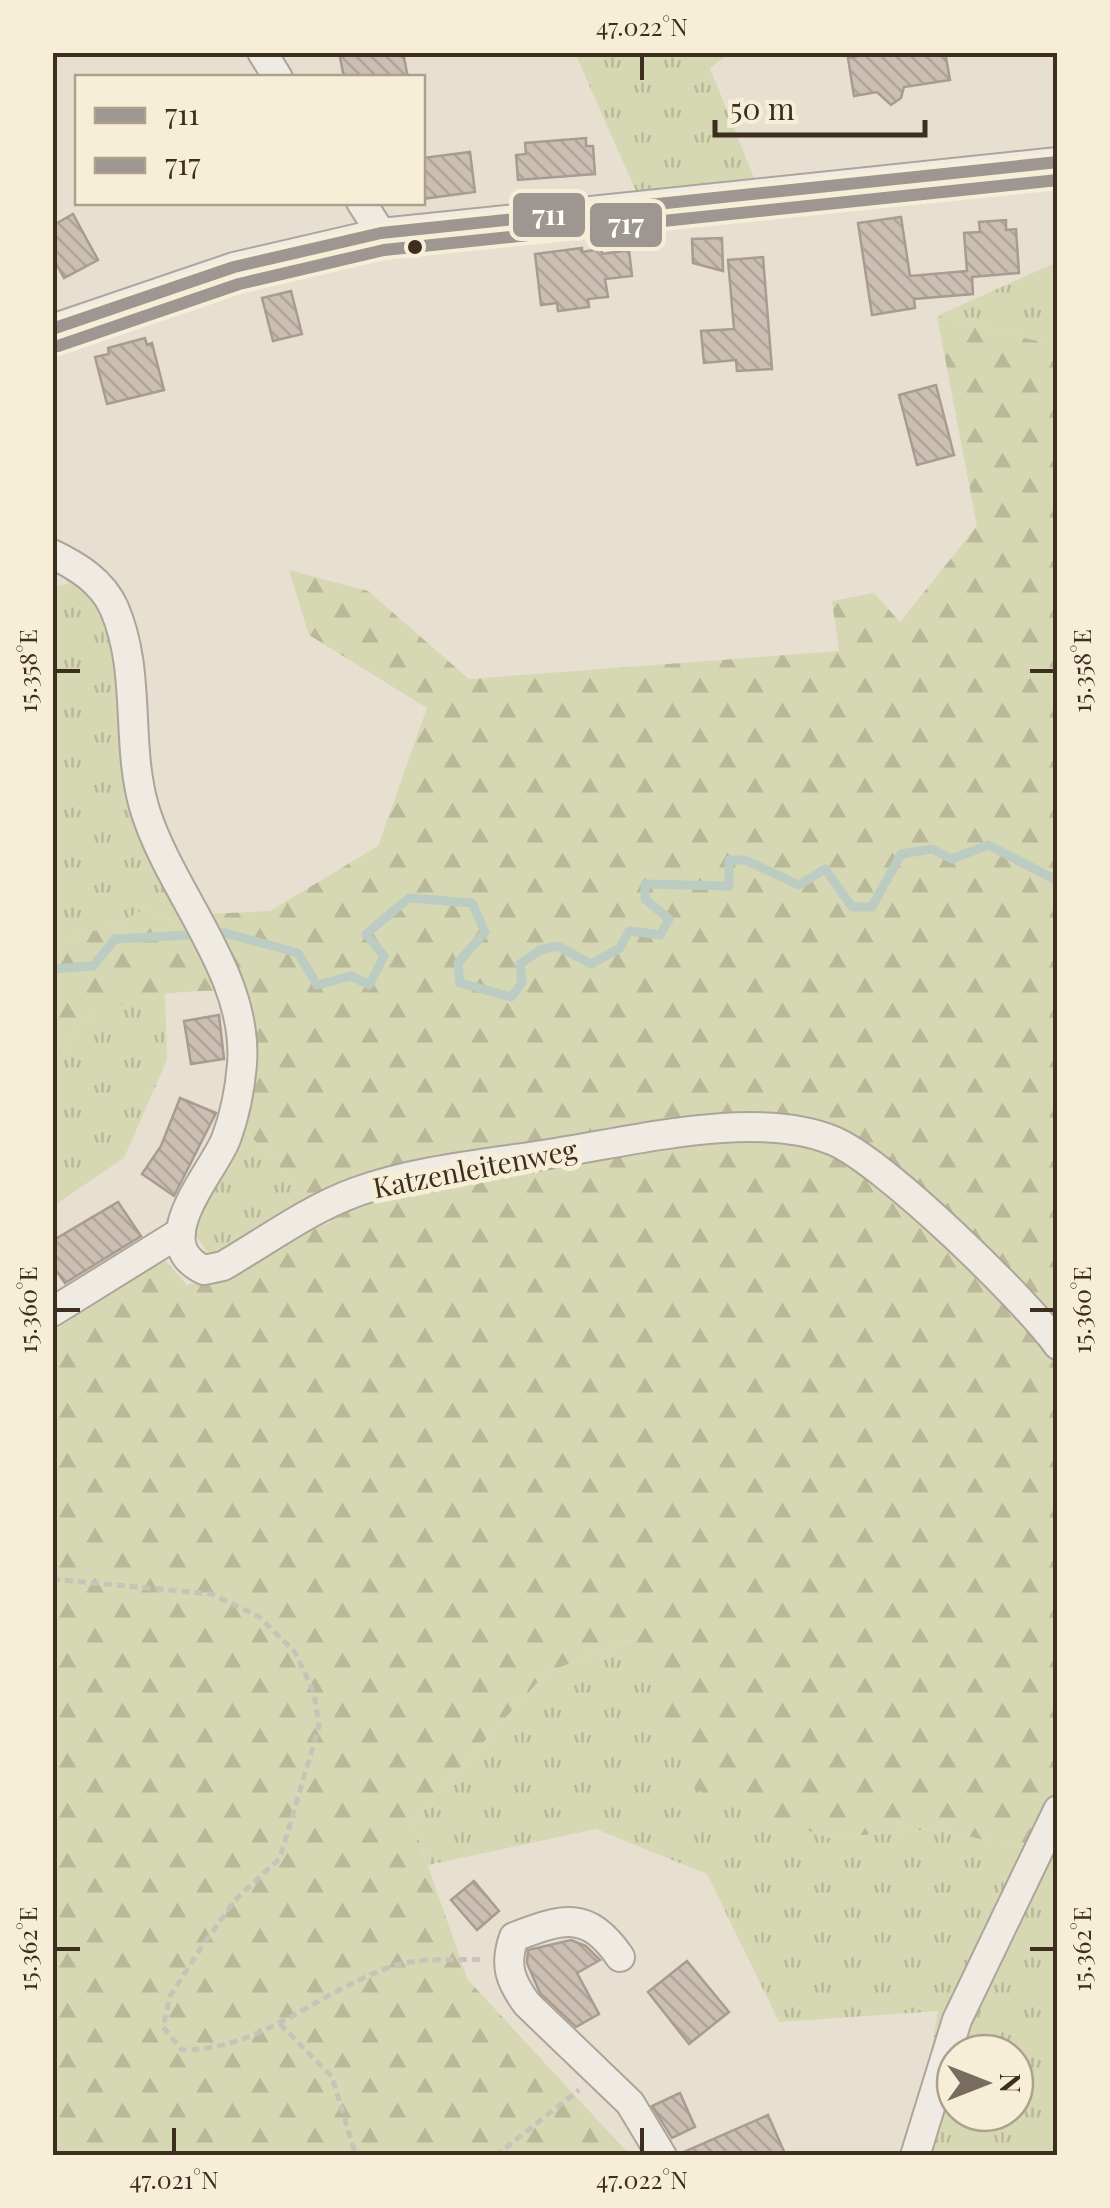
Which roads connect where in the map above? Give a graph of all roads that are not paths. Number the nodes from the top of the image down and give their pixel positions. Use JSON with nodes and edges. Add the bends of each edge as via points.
{"nodes":[{"id":1,"x":262,"y":52,"type":"edge"},
{"id":2,"x":276,"y":75,"type":"edge"},
{"id":3,"x":1058,"y":162,"type":"edge"},
{"id":4,"x":363,"y":205,"type":"edge"},
{"id":5,"x":381,"y":233,"type":"junction"},
{"id":6,"x":52,"y":329,"type":"edge"},
{"id":7,"x":52,"y":554,"type":"edge"},
{"id":8,"x":181,"y":1232,"type":"junction"},
{"id":9,"x":52,"y":1312,"type":"edge"},
{"id":10,"x":1058,"y":1345,"type":"edge"},
{"id":11,"x":1058,"y":1810,"type":"edge"},
{"id":12,"x":620,"y":1956,"type":"dead end"},
{"id":13,"x":662,"y":2156,"type":"edge"},
{"id":14,"x":915,"y":2156,"type":"edge"}],
"edges":[{"from":1,"to":2,"type":"street"},
{"from":3,"to":5,"type":"street"},
{"from":4,"to":5,"type":"street"},
{"from":5,"to":6,"type":"street","via":[[234,266]]},
{"from":7,"to":8,"type":"street","via":[[97,583],[119,620],[140,791],[238,1015],[242,1067],[225,1139],[190,1200]]},
{"from":8,"to":9,"type":"street"},
{"from":8,"to":10,"type":"street","name":"Katzenleitenweg","via":[[190,1262],[213,1269],[350,1194],[410,1177],[661,1137],[792,1130],[836,1142],[877,1169],[1017,1298]]},
{"from":11,"to":14,"type":"street","via":[[957,2020]]},
{"from":12,"to":13,"type":"street","via":[[585,1922],[552,1923],[514,1938],[507,1957],[527,2004],[602,2072]]}]}
